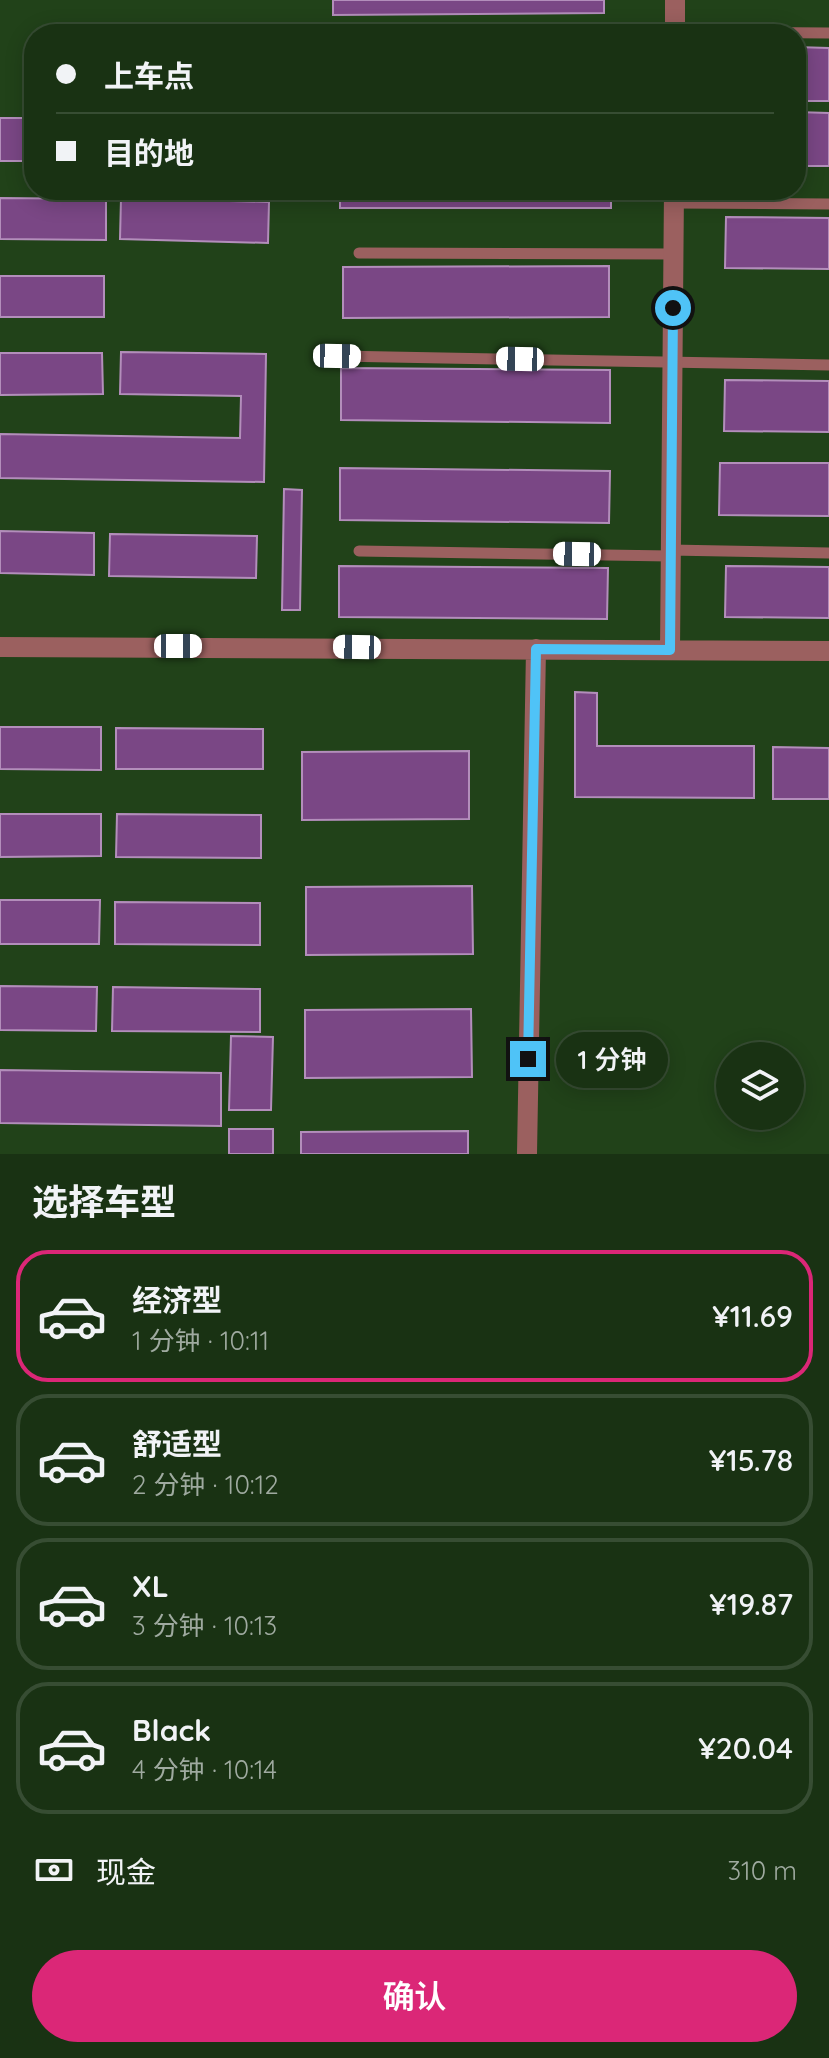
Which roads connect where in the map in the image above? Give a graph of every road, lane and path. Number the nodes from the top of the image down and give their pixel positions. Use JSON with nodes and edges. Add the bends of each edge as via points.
{"nodes":[{"id":1,"x":675,"y":0,"type":"edge"},
{"id":2,"x":675,"y":24,"type":"edge"},
{"id":3,"x":806,"y":33,"type":"edge"},
{"id":4,"x":829,"y":33,"type":"edge"},
{"id":5,"x":674,"y":200,"type":"edge"},
{"id":6,"x":740,"y":200,"type":"edge"},
{"id":7,"x":829,"y":204,"type":"edge"},
{"id":8,"x":359,"y":253,"type":"dead end"},
{"id":9,"x":673,"y":254,"type":"junction"},
{"id":10,"x":337,"y":356,"type":"dead end"},
{"id":11,"x":672,"y":362,"type":"junction"},
{"id":12,"x":829,"y":365,"type":"edge"},
{"id":13,"x":359,"y":551,"type":"dead end"},
{"id":14,"x":670,"y":553,"type":"junction"},
{"id":15,"x":829,"y":553,"type":"edge"},
{"id":16,"x":0,"y":647,"type":"edge"},
{"id":17,"x":536,"y":649,"type":"junction"},
{"id":18,"x":670,"y":650,"type":"junction"},
{"id":19,"x":829,"y":651,"type":"edge"},
{"id":20,"x":527,"y":1154,"type":"edge"}],
"edges":[{"from":1,"to":2,"type":"street"},
{"from":3,"to":4,"type":"lane"},
{"from":5,"to":9,"type":"street"},
{"from":6,"to":7,"type":"lane"},
{"from":8,"to":9,"type":"lane"},
{"from":9,"to":11,"type":"street"},
{"from":10,"to":11,"type":"lane"},
{"from":11,"to":12,"type":"lane"},
{"from":11,"to":14,"type":"street"},
{"from":13,"to":14,"type":"lane"},
{"from":14,"to":15,"type":"lane"},
{"from":14,"to":18,"type":"street"},
{"from":16,"to":17,"type":"street"},
{"from":17,"to":18,"type":"street"},
{"from":17,"to":20,"type":"street"},
{"from":18,"to":19,"type":"street"}]}
